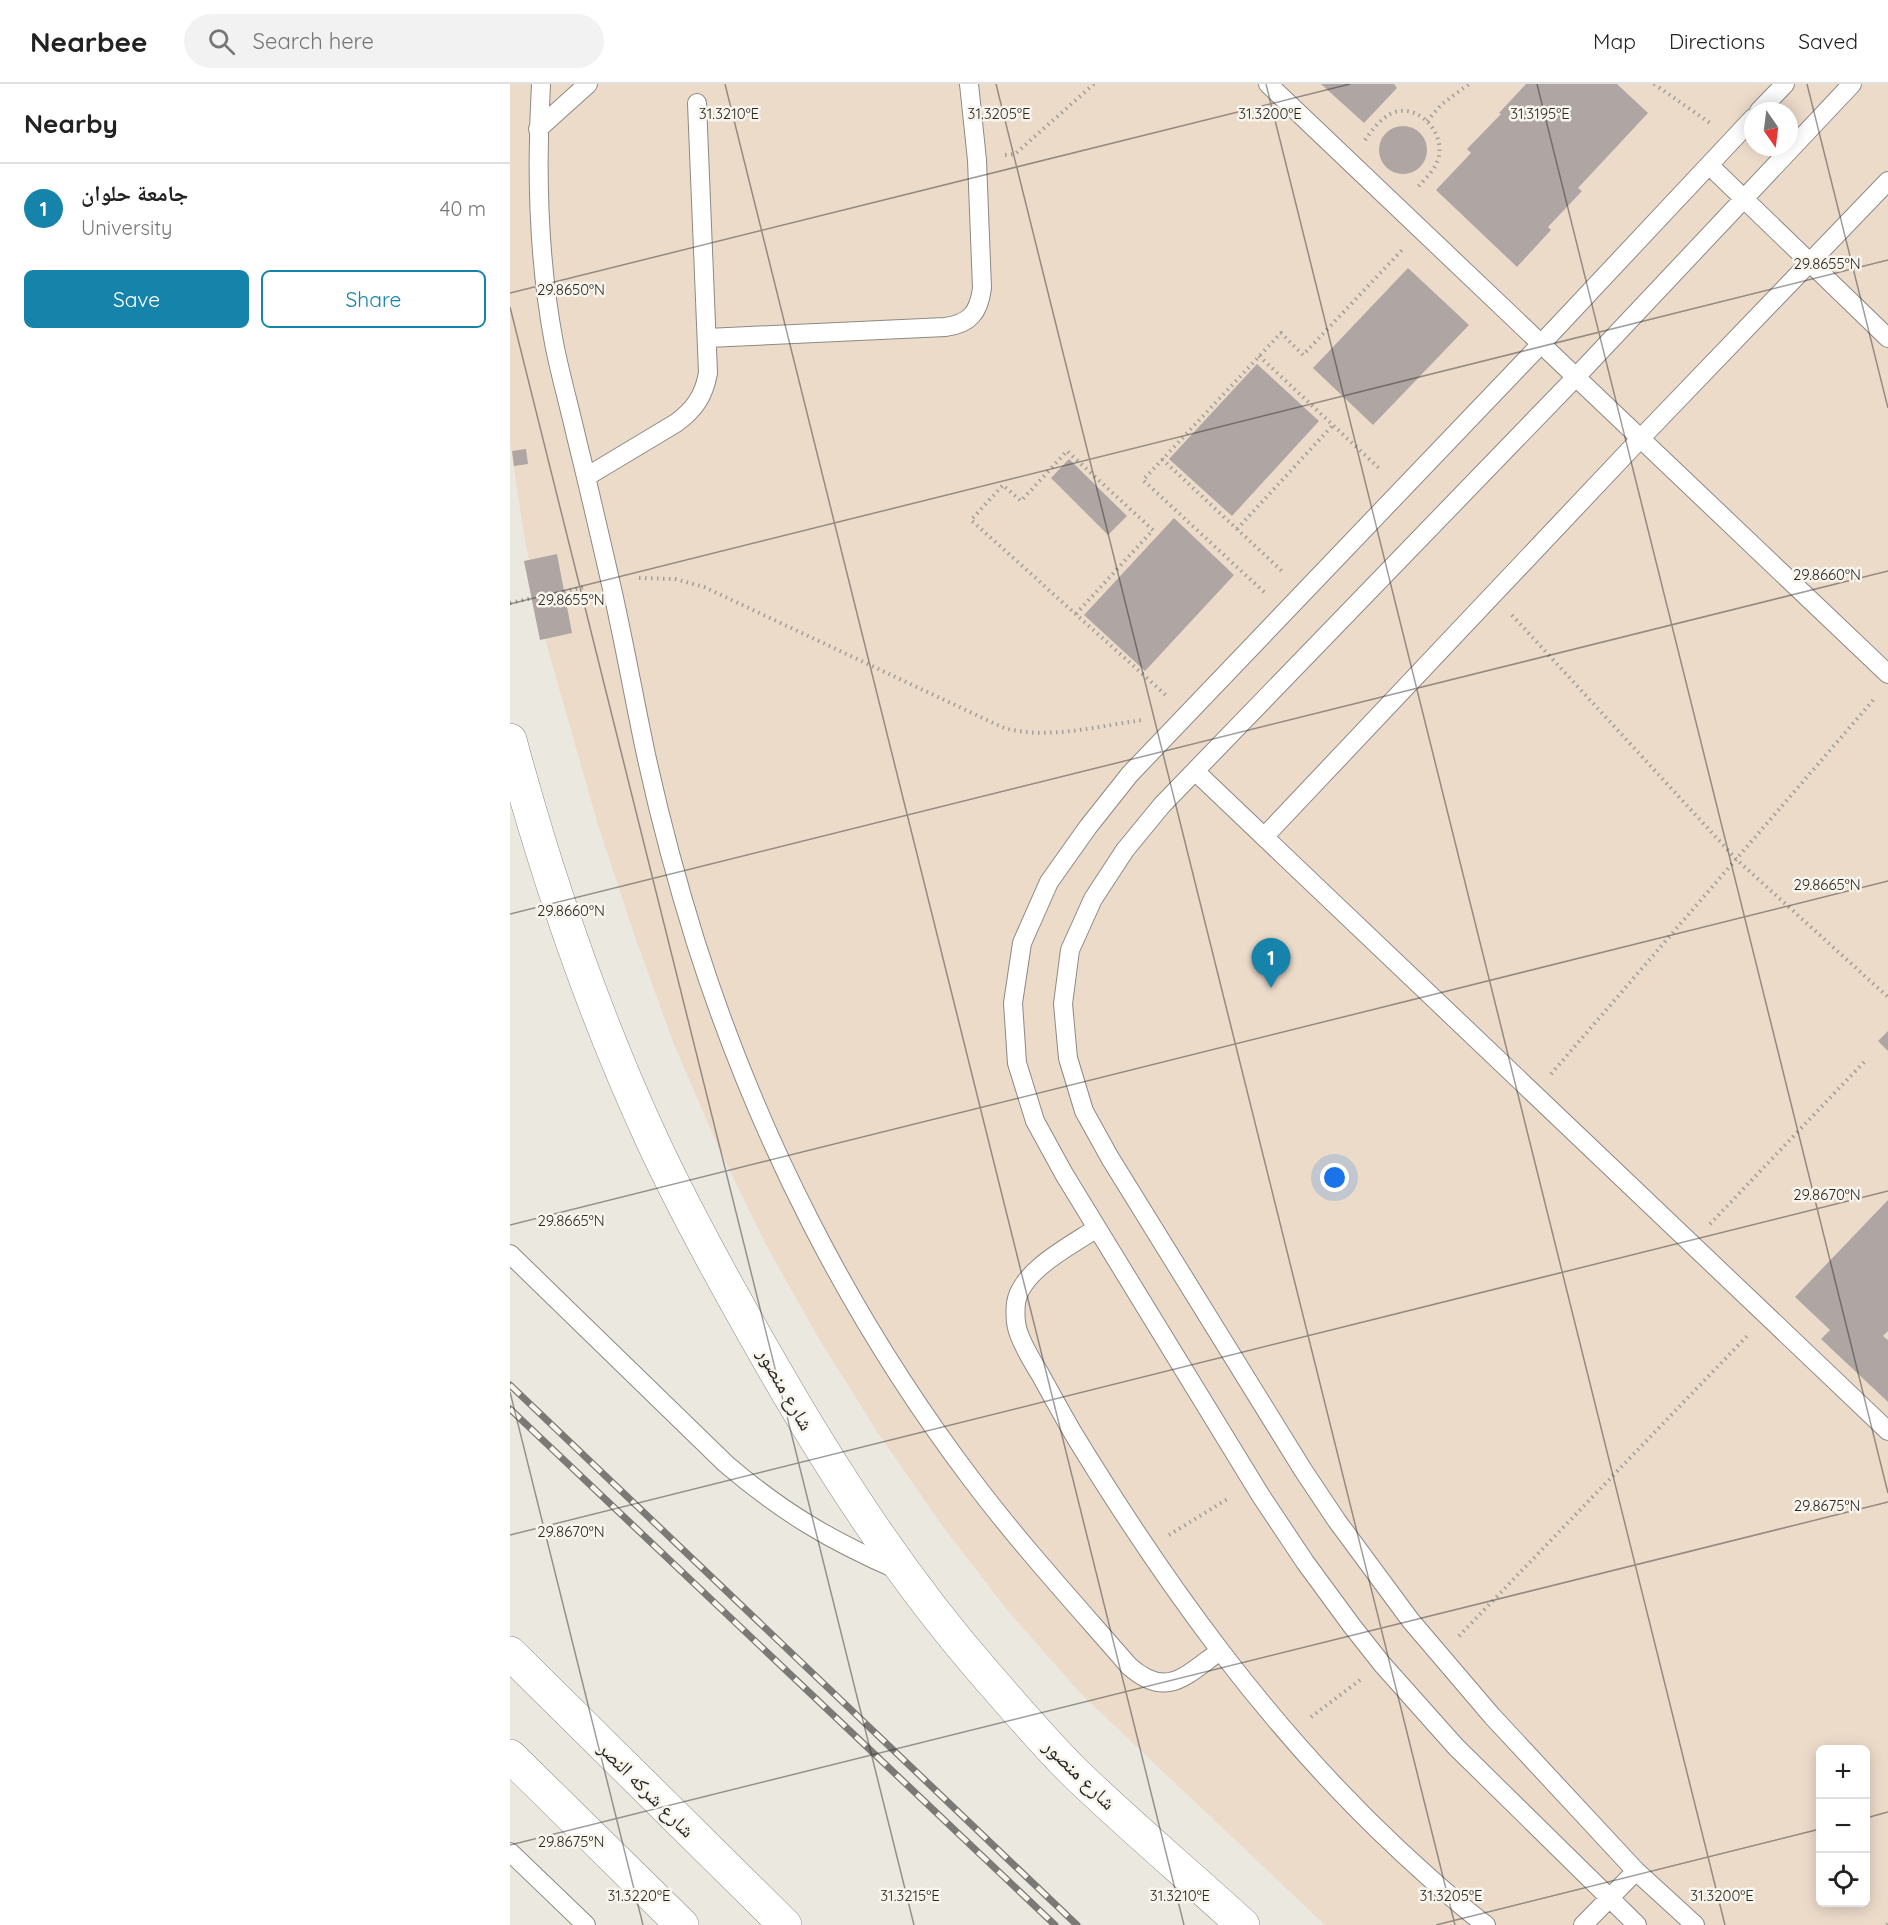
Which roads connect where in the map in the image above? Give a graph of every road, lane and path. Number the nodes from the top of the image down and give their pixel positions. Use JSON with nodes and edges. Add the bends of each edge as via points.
{"nodes":[{"id":1,"x":540,"y":84,"type":"edge"},
{"id":2,"x":588,"y":84,"type":"edge"},
{"id":3,"x":969,"y":84,"type":"edge"},
{"id":4,"x":1094,"y":84,"type":"edge"},
{"id":5,"x":1268,"y":84,"type":"edge"},
{"id":6,"x":1469,"y":84,"type":"edge"},
{"id":7,"x":1654,"y":84,"type":"edge"},
{"id":8,"x":1785,"y":84,"type":"edge"},
{"id":9,"x":1852,"y":84,"type":"edge"},
{"id":10,"x":1768,"y":102,"type":"edge"},
{"id":11,"x":697,"y":103,"type":"dead end"},
{"id":12,"x":1427,"y":121,"type":"junction"},
{"id":13,"x":1744,"y":127,"type":"edge"},
{"id":14,"x":538,"y":129,"type":"junction"},
{"id":15,"x":1732,"y":140,"type":"junction"},
{"id":16,"x":977,"y":160,"type":"junction"},
{"id":17,"x":1348,"y":161,"type":"junction"},
{"id":18,"x":1709,"y":165,"type":"junction"},
{"id":19,"x":1888,"y":181,"type":"edge"},
{"id":20,"x":1744,"y":199,"type":"junction"},
{"id":21,"x":1398,"y":208,"type":"junction"},
{"id":22,"x":1420,"y":230,"type":"junction"},
{"id":23,"x":1810,"y":263,"type":"junction"},
{"id":24,"x":707,"y":338,"type":"junction"},
{"id":25,"x":1888,"y":338,"type":"edge"},
{"id":26,"x":1541,"y":344,"type":"junction"},
{"id":27,"x":1259,"y":356,"type":"junction"},
{"id":28,"x":1575,"y":378,"type":"junction"},
{"id":29,"x":1333,"y":425,"type":"junction"},
{"id":30,"x":1641,"y":438,"type":"junction"},
{"id":31,"x":1162,"y":459,"type":"junction"},
{"id":32,"x":586,"y":477,"type":"junction"},
{"id":33,"x":1402,"y":489,"type":"junction"},
{"id":34,"x":1236,"y":530,"type":"junction"},
{"id":35,"x":610,"y":581,"type":"junction"},
{"id":36,"x":564,"y":592,"type":"dead end"},
{"id":37,"x":1304,"y":592,"type":"junction"},
{"id":38,"x":1494,"y":595,"type":"junction"},
{"id":39,"x":532,"y":598,"type":"dead end"},
{"id":40,"x":510,"y":603,"type":"edge"},
{"id":41,"x":1285,"y":612,"type":"junction"},
{"id":42,"x":1076,"y":614,"type":"junction"},
{"id":43,"x":1888,"y":674,"type":"edge"},
{"id":44,"x":1880,"y":692,"type":"dead end"},
{"id":45,"x":1186,"y":714,"type":"junction"},
{"id":46,"x":510,"y":740,"type":"edge"},
{"id":47,"x":1196,"y":772,"type":"junction"},
{"id":48,"x":1264,"y":837,"type":"junction"},
{"id":49,"x":1736,"y":859,"type":"junction"},
{"id":50,"x":1888,"y":997,"type":"edge"},
{"id":51,"x":1864,"y":1062,"type":"dead end"},
{"id":52,"x":1535,"y":1093,"type":"junction"},
{"id":53,"x":1097,"y":1228,"type":"junction"},
{"id":54,"x":1692,"y":1244,"type":"junction"},
{"id":55,"x":510,"y":1254,"type":"edge"},
{"id":56,"x":1767,"y":1315,"type":"junction"},
{"id":57,"x":1888,"y":1431,"type":"edge"},
{"id":58,"x":1253,"y":1483,"type":"junction"},
{"id":59,"x":1146,"y":1549,"type":"junction"},
{"id":60,"x":905,"y":1573,"type":"junction"},
{"id":61,"x":1463,"y":1632,"type":"dead end"},
{"id":62,"x":1220,"y":1651,"type":"junction"},
{"id":63,"x":510,"y":1653,"type":"edge"},
{"id":64,"x":1382,"y":1664,"type":"junction"},
{"id":65,"x":1287,"y":1734,"type":"junction"},
{"id":66,"x":510,"y":1756,"type":"edge"},
{"id":67,"x":510,"y":1852,"type":"edge"},
{"id":68,"x":1636,"y":1871,"type":"junction"},
{"id":69,"x":1609,"y":1899,"type":"junction"},
{"id":70,"x":586,"y":1925,"type":"edge"},
{"id":71,"x":682,"y":1925,"type":"edge"},
{"id":72,"x":785,"y":1925,"type":"edge"},
{"id":73,"x":1243,"y":1925,"type":"edge"},
{"id":74,"x":1486,"y":1925,"type":"edge"},
{"id":75,"x":1583,"y":1925,"type":"edge"},
{"id":76,"x":1637,"y":1925,"type":"edge"},
{"id":77,"x":1695,"y":1925,"type":"edge"}],
"edges":[{"from":1,"to":14,"type":"lane"},
{"from":2,"to":14,"type":"lane"},
{"from":3,"to":16,"type":"lane"},
{"from":4,"to":16,"type":"path","via":[[1015,154]]},
{"from":5,"to":17,"type":"lane"},
{"from":6,"to":12,"type":"path"},
{"from":7,"to":15,"type":"path"},
{"from":8,"to":10,"type":"lane"},
{"from":9,"to":20,"type":"lane"},
{"from":11,"to":24,"type":"lane"},
{"from":12,"to":17,"type":"path","via":[[1397,111],[1383,118]]},
{"from":12,"to":21,"type":"path","via":[[1439,140],[1437,162]]},
{"from":13,"to":15,"type":"lane"},
{"from":14,"to":32,"type":"lane","via":[[539,202],[554,343]]},
{"from":15,"to":18,"type":"lane"},
{"from":16,"to":24,"type":"lane","via":[[982,288],[975,313],[966,321],[945,327]]},
{"from":17,"to":21,"type":"lane"},
{"from":18,"to":20,"type":"lane"},
{"from":18,"to":26,"type":"lane"},
{"from":19,"to":23,"type":"lane"},
{"from":20,"to":23,"type":"lane"},
{"from":20,"to":28,"type":"lane"},
{"from":21,"to":22,"type":"lane"},
{"from":22,"to":26,"type":"lane"},
{"from":22,"to":27,"type":"path","via":[[1303,355],[1281,333]]},
{"from":23,"to":25,"type":"lane"},
{"from":23,"to":30,"type":"lane"},
{"from":24,"to":32,"type":"lane","via":[[706,387],[690,413]]},
{"from":26,"to":28,"type":"lane"},
{"from":26,"to":33,"type":"lane"},
{"from":27,"to":29,"type":"path"},
{"from":27,"to":31,"type":"path"},
{"from":28,"to":30,"type":"lane"},
{"from":28,"to":47,"type":"lane"},
{"from":29,"to":33,"type":"path"},
{"from":29,"to":34,"type":"path"},
{"from":30,"to":38,"type":"lane"},
{"from":30,"to":43,"type":"lane"},
{"from":31,"to":34,"type":"path"},
{"from":31,"to":41,"type":"path","via":[[1143,480]]},
{"from":32,"to":35,"type":"lane"},
{"from":33,"to":37,"type":"lane"},
{"from":34,"to":37,"type":"path"},
{"from":35,"to":36,"type":"path"},
{"from":35,"to":45,"type":"path","via":[[675,579],[704,587],[988,722],[1021,733],[1040,734]]},
{"from":35,"to":62,"type":"lane","via":[[668,848],[696,942],[759,1114],[834,1266],[916,1401],[971,1478],[1023,1545],[1129,1666],[1148,1680],[1169,1682],[1180,1679]]},
{"from":37,"to":41,"type":"lane"},
{"from":38,"to":48,"type":"lane"},
{"from":38,"to":49,"type":"path"},
{"from":39,"to":40,"type":"path"},
{"from":41,"to":45,"type":"lane"},
{"from":42,"to":42,"type":"path","via":[[971,520],[1003,485],[1021,501],[1067,451],[1153,530]]},
{"from":42,"to":45,"type":"path"},
{"from":44,"to":49,"type":"path"},
{"from":45,"to":53,"type":"lane","via":[[1088,827],[1049,882],[1022,943],[1013,1003],[1017,1063],[1035,1121]]},
{"from":46,"to":60,"type":"street","name":"شارع منصور","via":[[566,925],[606,1034],[652,1140],[704,1245],[805,1424]]},
{"from":47,"to":48,"type":"lane"},
{"from":47,"to":68,"type":"lane","via":[[1125,850],[1093,899],[1070,950],[1063,1004],[1068,1058],[1084,1111],[1303,1470],[1373,1572],[1451,1669]]},
{"from":48,"to":52,"type":"lane"},
{"from":49,"to":50,"type":"path"},
{"from":49,"to":52,"type":"path"},
{"from":51,"to":54,"type":"path"},
{"from":52,"to":54,"type":"lane"},
{"from":53,"to":58,"type":"lane"},
{"from":53,"to":59,"type":"lane","via":[[1034,1271],[1016,1300],[1015,1317],[1025,1348],[1063,1417]]},
{"from":54,"to":56,"type":"lane"},
{"from":55,"to":60,"type":"lane","via":[[758,1491],[828,1537]]},
{"from":56,"to":57,"type":"lane"},
{"from":56,"to":61,"type":"path"},
{"from":58,"to":59,"type":"path"},
{"from":58,"to":64,"type":"lane","via":[[1305,1562]]},
{"from":59,"to":62,"type":"lane"},
{"from":60,"to":73,"type":"street","name":"شارع منصور","via":[[985,1675],[1074,1771]]},
{"from":62,"to":65,"type":"lane"},
{"from":63,"to":72,"type":"street","name":"شارع شركه النصر"},
{"from":64,"to":65,"type":"path"},
{"from":64,"to":69,"type":"lane","via":[[1456,1747]]},
{"from":65,"to":74,"type":"lane","via":[[1370,1822]]},
{"from":66,"to":71,"type":"street"},
{"from":67,"to":70,"type":"lane"},
{"from":68,"to":69,"type":"lane"},
{"from":68,"to":77,"type":"lane"},
{"from":69,"to":75,"type":"lane"},
{"from":69,"to":76,"type":"lane"}]}
